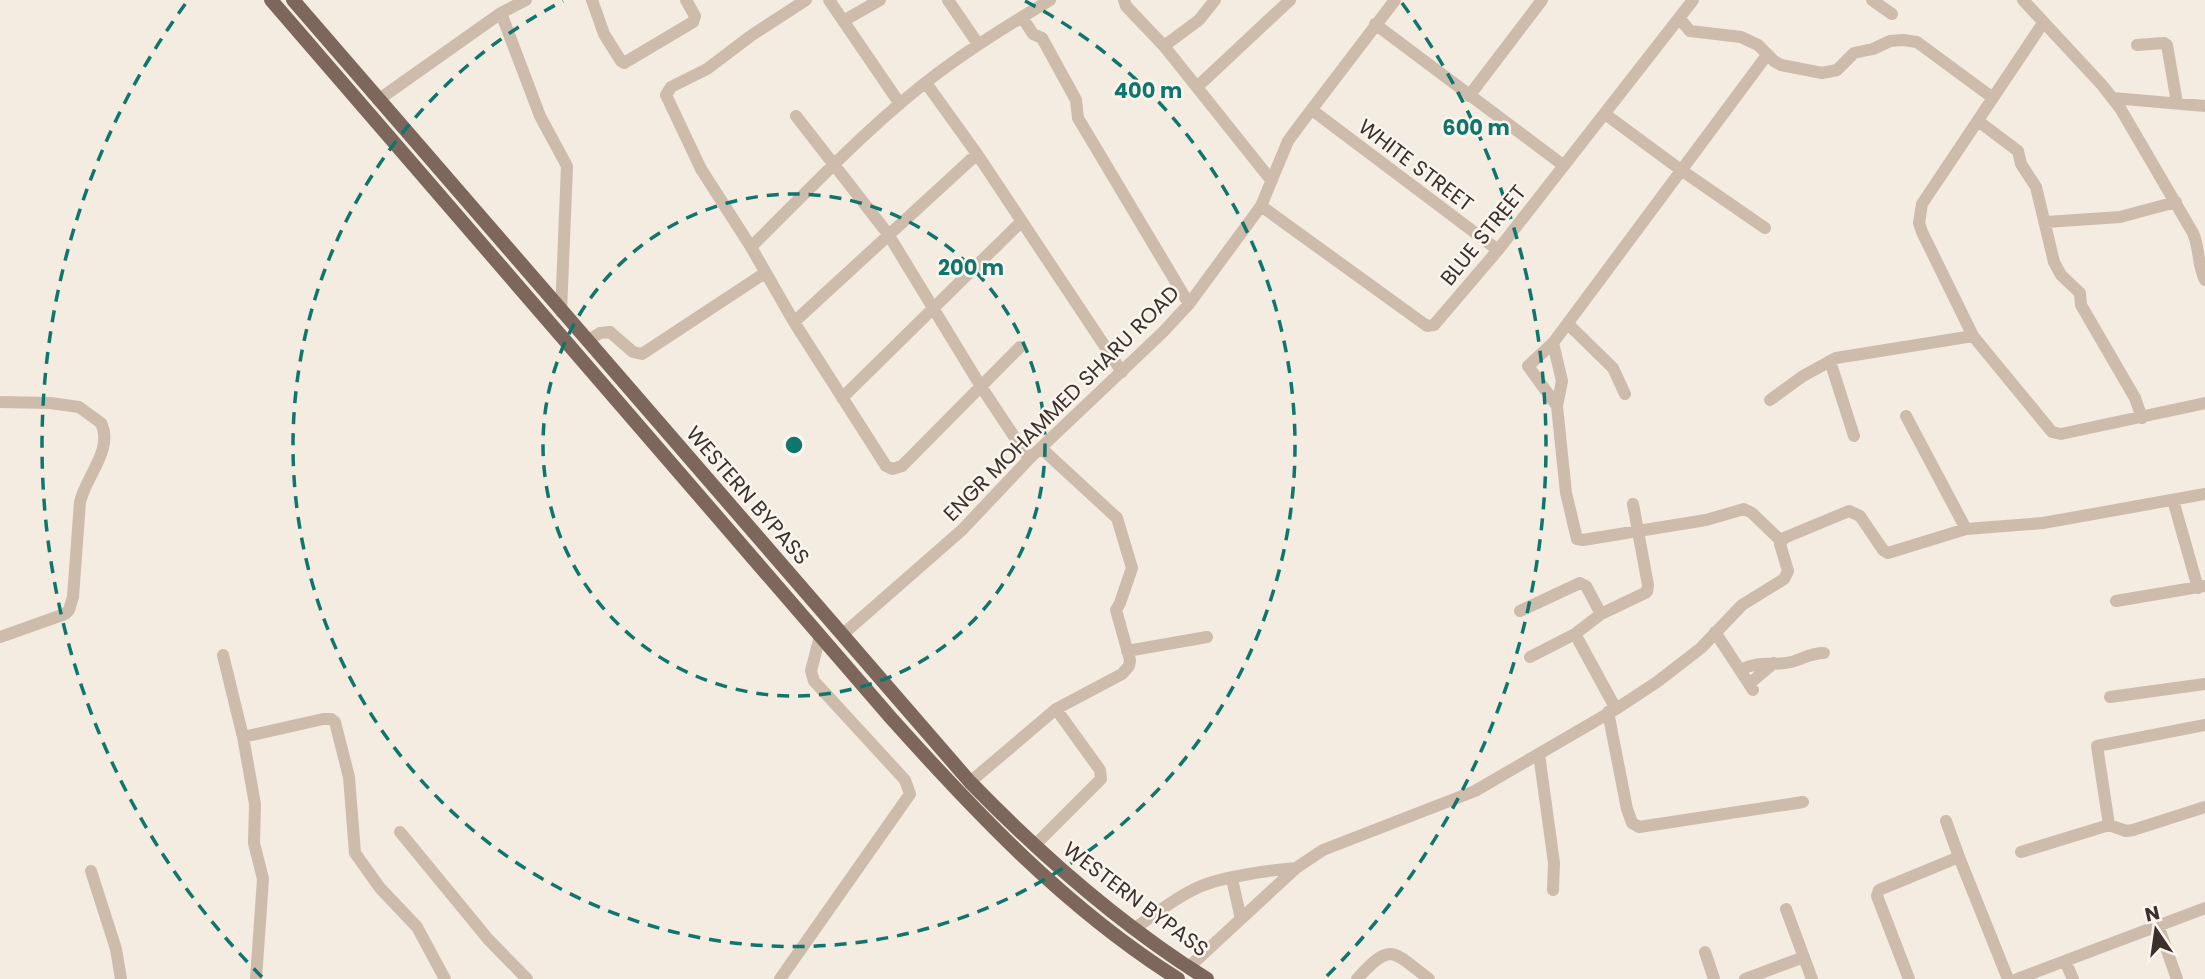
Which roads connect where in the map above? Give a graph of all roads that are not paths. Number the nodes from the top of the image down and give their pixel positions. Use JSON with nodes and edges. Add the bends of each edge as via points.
{"nodes":[{"id":1,"x":271,"y":0,"type":"edge"},
{"id":2,"x":293,"y":0,"type":"edge"},
{"id":3,"x":592,"y":0,"type":"edge"},
{"id":4,"x":686,"y":0,"type":"edge"},
{"id":5,"x":806,"y":0,"type":"edge"},
{"id":6,"x":829,"y":0,"type":"edge"},
{"id":7,"x":880,"y":0,"type":"edge"},
{"id":8,"x":948,"y":0,"type":"edge"},
{"id":9,"x":1050,"y":0,"type":"edge"},
{"id":10,"x":1124,"y":0,"type":"edge"},
{"id":11,"x":1215,"y":0,"type":"edge"},
{"id":12,"x":1290,"y":0,"type":"edge"},
{"id":13,"x":1395,"y":0,"type":"edge"},
{"id":14,"x":1542,"y":0,"type":"edge"},
{"id":15,"x":1693,"y":0,"type":"edge"},
{"id":16,"x":1872,"y":0,"type":"edge"},
{"id":17,"x":2023,"y":0,"type":"edge"},
{"id":18,"x":518,"y":1,"type":"edge"},
{"id":19,"x":501,"y":13,"type":"junction"},
{"id":20,"x":1892,"y":14,"type":"dead end"},
{"id":21,"x":1022,"y":17,"type":"junction"},
{"id":22,"x":1679,"y":18,"type":"junction"},
{"id":23,"x":843,"y":21,"type":"junction"},
{"id":24,"x":2043,"y":23,"type":"junction"},
{"id":25,"x":1375,"y":24,"type":"junction"},
{"id":26,"x":978,"y":44,"type":"junction"},
{"id":27,"x":2137,"y":45,"type":"dead end"},
{"id":28,"x":1164,"y":46,"type":"junction"},
{"id":29,"x":1767,"y":55,"type":"junction"},
{"id":30,"x":926,"y":83,"type":"junction"},
{"id":31,"x":1197,"y":87,"type":"junction"},
{"id":32,"x":1469,"y":96,"type":"junction"},
{"id":33,"x":1993,"y":98,"type":"junction"},
{"id":34,"x":2113,"y":98,"type":"junction"},
{"id":35,"x":378,"y":100,"type":"junction"},
{"id":36,"x":2177,"y":103,"type":"junction"},
{"id":37,"x":900,"y":104,"type":"junction"},
{"id":38,"x":2205,"y":106,"type":"edge"},
{"id":39,"x":1311,"y":110,"type":"junction"},
{"id":40,"x":1605,"y":114,"type":"junction"},
{"id":41,"x":796,"y":116,"type":"dead end"},
{"id":42,"x":1978,"y":121,"type":"junction"},
{"id":43,"x":977,"y":154,"type":"junction"},
{"id":44,"x":835,"y":165,"type":"junction"},
{"id":45,"x":1563,"y":165,"type":"junction"},
{"id":46,"x":1681,"y":170,"type":"junction"},
{"id":47,"x":1271,"y":180,"type":"junction"},
{"id":48,"x":2176,"y":202,"type":"junction"},
{"id":49,"x":1261,"y":206,"type":"junction"},
{"id":50,"x":1021,"y":222,"type":"junction"},
{"id":51,"x":2046,"y":222,"type":"junction"},
{"id":52,"x":1765,"y":228,"type":"dead end"},
{"id":53,"x":888,"y":234,"type":"junction"},
{"id":54,"x":751,"y":247,"type":"junction"},
{"id":55,"x":2201,"y":248,"type":"edge"},
{"id":56,"x":1498,"y":250,"type":"junction"},
{"id":57,"x":765,"y":273,"type":"junction"},
{"id":58,"x":2205,"y":280,"type":"edge"},
{"id":59,"x":1189,"y":303,"type":"junction"},
{"id":60,"x":933,"y":307,"type":"junction"},
{"id":61,"x":561,"y":312,"type":"junction"},
{"id":62,"x":794,"y":322,"type":"junction"},
{"id":63,"x":1568,"y":324,"type":"junction"},
{"id":64,"x":1973,"y":336,"type":"junction"},
{"id":65,"x":587,"y":341,"type":"junction"},
{"id":66,"x":1553,"y":343,"type":"junction"},
{"id":67,"x":1020,"y":347,"type":"dead end"},
{"id":68,"x":1830,"y":361,"type":"junction"},
{"id":69,"x":1122,"y":372,"type":"junction"},
{"id":70,"x":980,"y":385,"type":"junction"},
{"id":71,"x":1625,"y":394,"type":"dead end"},
{"id":72,"x":842,"y":398,"type":"junction"},
{"id":73,"x":1770,"y":400,"type":"dead end"},
{"id":74,"x":0,"y":402,"type":"edge"},
{"id":75,"x":2205,"y":403,"type":"edge"},
{"id":76,"x":1557,"y":405,"type":"junction"},
{"id":77,"x":1906,"y":416,"type":"dead end"},
{"id":78,"x":2142,"y":418,"type":"junction"},
{"id":79,"x":1854,"y":436,"type":"dead end"},
{"id":80,"x":1041,"y":448,"type":"junction"},
{"id":81,"x":1029,"y":459,"type":"junction"},
{"id":82,"x":2205,"y":494,"type":"edge"},
{"id":83,"x":2173,"y":500,"type":"junction"},
{"id":84,"x":1633,"y":504,"type":"dead end"},
{"id":85,"x":1966,"y":529,"type":"junction"},
{"id":86,"x":1638,"y":530,"type":"junction"},
{"id":87,"x":1781,"y":541,"type":"junction"},
{"id":88,"x":2202,"y":587,"type":"edge"},
{"id":89,"x":2116,"y":601,"type":"dead end"},
{"id":90,"x":1520,"y":611,"type":"dead end"},
{"id":91,"x":1601,"y":614,"type":"junction"},
{"id":92,"x":1715,"y":632,"type":"junction"},
{"id":93,"x":1575,"y":634,"type":"junction"},
{"id":94,"x":842,"y":635,"type":"junction"},
{"id":95,"x":820,"y":636,"type":"junction"},
{"id":96,"x":0,"y":637,"type":"edge"},
{"id":97,"x":1207,"y":637,"type":"dead end"},
{"id":98,"x":1127,"y":651,"type":"junction"},
{"id":99,"x":1824,"y":653,"type":"dead end"},
{"id":100,"x":223,"y":655,"type":"dead end"},
{"id":101,"x":1530,"y":657,"type":"dead end"},
{"id":102,"x":1774,"y":663,"type":"junction"},
{"id":103,"x":1740,"y":670,"type":"junction"},
{"id":104,"x":2205,"y":684,"type":"edge"},
{"id":105,"x":2110,"y":697,"type":"dead end"},
{"id":106,"x":1056,"y":709,"type":"junction"},
{"id":107,"x":1612,"y":710,"type":"junction"},
{"id":108,"x":2205,"y":724,"type":"edge"},
{"id":109,"x":243,"y":737,"type":"junction"},
{"id":110,"x":1539,"y":754,"type":"junction"},
{"id":111,"x":970,"y":782,"type":"junction"},
{"id":112,"x":1803,"y":802,"type":"dead end"},
{"id":113,"x":2205,"y":807,"type":"edge"},
{"id":114,"x":1946,"y":821,"type":"dead end"},
{"id":115,"x":2109,"y":825,"type":"junction"},
{"id":116,"x":400,"y":832,"type":"dead end"},
{"id":117,"x":1034,"y":846,"type":"junction"},
{"id":118,"x":2021,"y":852,"type":"dead end"},
{"id":119,"x":1959,"y":857,"type":"junction"},
{"id":120,"x":1296,"y":868,"type":"junction"},
{"id":121,"x":91,"y":871,"type":"dead end"},
{"id":122,"x":1232,"y":879,"type":"junction"},
{"id":123,"x":1553,"y":890,"type":"dead end"},
{"id":124,"x":2205,"y":908,"type":"edge"},
{"id":125,"x":1786,"y":909,"type":"dead end"},
{"id":126,"x":1241,"y":919,"type":"junction"},
{"id":127,"x":2158,"y":925,"type":"junction"},
{"id":128,"x":1134,"y":929,"type":"junction"},
{"id":129,"x":1705,"y":952,"type":"dead end"},
{"id":130,"x":1804,"y":957,"type":"junction"},
{"id":131,"x":2065,"y":961,"type":"junction"},
{"id":132,"x":1189,"y":967,"type":"junction"},
{"id":133,"x":121,"y":979,"type":"edge"},
{"id":134,"x":256,"y":979,"type":"edge"},
{"id":135,"x":445,"y":979,"type":"edge"},
{"id":136,"x":527,"y":979,"type":"edge"},
{"id":137,"x":780,"y":979,"type":"edge"},
{"id":138,"x":1178,"y":979,"type":"edge"},
{"id":139,"x":1207,"y":979,"type":"edge"},
{"id":140,"x":1357,"y":979,"type":"edge"},
{"id":141,"x":1429,"y":979,"type":"edge"},
{"id":142,"x":1714,"y":979,"type":"edge"},
{"id":143,"x":1745,"y":979,"type":"edge"},
{"id":144,"x":1812,"y":979,"type":"edge"},
{"id":145,"x":1909,"y":979,"type":"edge"},
{"id":146,"x":2008,"y":979,"type":"edge"},
{"id":147,"x":2017,"y":979,"type":"edge"},
{"id":148,"x":2073,"y":979,"type":"edge"},
{"id":149,"x":2178,"y":979,"type":"edge"}],
"edges":[{"from":1,"to":95,"type":"main road","name":"WESTERN BYPASS"},
{"from":2,"to":35,"type":"main road","name":"WESTERN BYPASS"},
{"from":3,"to":4,"type":"street","via":[[604,34],[624,63],[693,22],[695,16]]},
{"from":5,"to":54,"type":"street","via":[[707,69],[671,87],[666,95],[701,169]]},
{"from":6,"to":23,"type":"street"},
{"from":7,"to":23,"type":"street"},
{"from":8,"to":26,"type":"street"},
{"from":9,"to":21,"type":"street"},
{"from":10,"to":28,"type":"street"},
{"from":11,"to":28,"type":"street","via":[[1199,20]]},
{"from":12,"to":31,"type":"street"},
{"from":13,"to":25,"type":"street","name":"ENGR MOHAMMED SHARU ROAD"},
{"from":14,"to":32,"type":"street"},
{"from":15,"to":22,"type":"street","name":"BLUE STREET"},
{"from":16,"to":20,"type":"street"},
{"from":17,"to":24,"type":"street"},
{"from":18,"to":19,"type":"street"},
{"from":19,"to":35,"type":"street"},
{"from":19,"to":61,"type":"street","via":[[540,116],[567,166]]},
{"from":21,"to":26,"type":"street"},
{"from":21,"to":59,"type":"street","via":[[1033,34],[1042,38],[1076,100],[1078,118]]},
{"from":22,"to":29,"type":"street","via":[[1690,31],[1741,37]]},
{"from":22,"to":40,"type":"street","name":"BLUE STREET"},
{"from":23,"to":37,"type":"street"},
{"from":24,"to":33,"type":"street"},
{"from":24,"to":34,"type":"street"},
{"from":25,"to":32,"type":"street"},
{"from":25,"to":39,"type":"street","name":"ENGR MOHAMMED SHARU ROAD"},
{"from":26,"to":30,"type":"street"},
{"from":27,"to":36,"type":"street","via":[[2167,45]]},
{"from":28,"to":31,"type":"street"},
{"from":29,"to":33,"type":"street","via":[[1781,65],[1832,72],[1854,53],[1911,40]]},
{"from":29,"to":46,"type":"street"},
{"from":30,"to":37,"type":"street"},
{"from":30,"to":43,"type":"street"},
{"from":31,"to":47,"type":"street"},
{"from":32,"to":45,"type":"street"},
{"from":33,"to":42,"type":"street"},
{"from":34,"to":36,"type":"street"},
{"from":34,"to":48,"type":"street"},
{"from":35,"to":61,"type":"main road","name":"WESTERN BYPASS"},
{"from":36,"to":38,"type":"street"},
{"from":37,"to":44,"type":"street"},
{"from":39,"to":47,"type":"street","name":"ENGR MOHAMMED SHARU ROAD","via":[[1288,141]]},
{"from":39,"to":56,"type":"street","name":"WHITE STREET"},
{"from":40,"to":45,"type":"street","name":"BLUE STREET"},
{"from":40,"to":46,"type":"street"},
{"from":41,"to":44,"type":"street"},
{"from":42,"to":51,"type":"street","via":[[2018,151],[2036,187]]},
{"from":42,"to":64,"type":"street","via":[[1919,214],[1922,232]]},
{"from":43,"to":50,"type":"street"},
{"from":43,"to":53,"type":"street"},
{"from":44,"to":53,"type":"street"},
{"from":44,"to":54,"type":"street"},
{"from":45,"to":56,"type":"street","name":"BLUE STREET"},
{"from":46,"to":52,"type":"street"},
{"from":46,"to":63,"type":"street"},
{"from":47,"to":49,"type":"street","name":"ENGR MOHAMMED SHARU ROAD"},
{"from":48,"to":51,"type":"street","via":[[2120,217]]},
{"from":48,"to":55,"type":"street"},
{"from":49,"to":56,"type":"street","name":"BLUE STREET","via":[[1427,326],[1437,323]]},
{"from":49,"to":59,"type":"street","name":"ENGR MOHAMMED SHARU ROAD"},
{"from":50,"to":60,"type":"street"},
{"from":50,"to":69,"type":"street"},
{"from":51,"to":78,"type":"street","via":[[2053,262],[2080,293],[2081,305]]},
{"from":53,"to":60,"type":"street"},
{"from":53,"to":62,"type":"street"},
{"from":54,"to":57,"type":"street"},
{"from":55,"to":58,"type":"street","via":[[2199,268]]},
{"from":57,"to":62,"type":"street"},
{"from":57,"to":65,"type":"street","via":[[642,354],[610,332]]},
{"from":59,"to":69,"type":"street","name":"ENGR MOHAMMED SHARU ROAD"},
{"from":60,"to":70,"type":"street"},
{"from":60,"to":72,"type":"street"},
{"from":61,"to":65,"type":"main road","name":"WESTERN BYPASS"},
{"from":62,"to":72,"type":"street"},
{"from":63,"to":66,"type":"street"},
{"from":63,"to":71,"type":"street","via":[[1613,368]]},
{"from":64,"to":68,"type":"street"},
{"from":64,"to":78,"type":"street","via":[[2052,432]]},
{"from":65,"to":94,"type":"main road","name":"WESTERN BYPASS"},
{"from":66,"to":76,"type":"street","via":[[1562,381]]},
{"from":66,"to":76,"type":"street","via":[[1528,366]]},
{"from":67,"to":70,"type":"street"},
{"from":68,"to":73,"type":"street"},
{"from":68,"to":79,"type":"street"},
{"from":69,"to":80,"type":"street","name":"ENGR MOHAMMED SHARU ROAD"},
{"from":70,"to":72,"type":"street","via":[[897,469],[886,466]]},
{"from":70,"to":81,"type":"street"},
{"from":74,"to":96,"type":"street","via":[[79,407],[102,423],[105,447],[80,502],[69,610]]},
{"from":75,"to":78,"type":"street"},
{"from":76,"to":86,"type":"street","via":[[1575,536],[1583,540]]},
{"from":77,"to":85,"type":"street"},
{"from":80,"to":81,"type":"street","name":"ENGR MOHAMMED SHARU ROAD"},
{"from":80,"to":98,"type":"street","via":[[1117,518],[1132,568],[1115,610]]},
{"from":81,"to":94,"type":"street","name":"ENGR MOHAMMED SHARU ROAD","via":[[962,530]]},
{"from":82,"to":83,"type":"street"},
{"from":83,"to":85,"type":"street","via":[[2043,523]]},
{"from":83,"to":88,"type":"street"},
{"from":84,"to":86,"type":"street"},
{"from":85,"to":87,"type":"street","via":[[1888,553],[1860,516],[1849,511]]},
{"from":86,"to":87,"type":"street","via":[[1744,509]]},
{"from":86,"to":91,"type":"street","via":[[1648,589]]},
{"from":87,"to":92,"type":"street","via":[[1787,576],[1742,605]]},
{"from":88,"to":89,"type":"street"},
{"from":90,"to":91,"type":"street","via":[[1580,583]]},
{"from":91,"to":93,"type":"street"},
{"from":92,"to":103,"type":"street"},
{"from":92,"to":107,"type":"street","via":[[1657,682]]},
{"from":93,"to":101,"type":"street"},
{"from":93,"to":107,"type":"street"},
{"from":94,"to":111,"type":"main road","name":"WESTERN BYPASS"},
{"from":95,"to":137,"type":"street","via":[[811,671],[814,681],[905,780],[910,794]]},
{"from":95,"to":138,"type":"main road","name":"WESTERN BYPASS","via":[[999,835],[1091,917]]},
{"from":97,"to":98,"type":"street"},
{"from":98,"to":106,"type":"street","via":[[1129,666],[1122,674]]},
{"from":99,"to":102,"type":"street"},
{"from":100,"to":109,"type":"street"},
{"from":102,"to":103,"type":"street","via":[[1758,662]]},
{"from":102,"to":103,"type":"street","via":[[1751,687]]},
{"from":104,"to":105,"type":"street"},
{"from":106,"to":111,"type":"street"},
{"from":106,"to":117,"type":"street","via":[[1100,770],[1101,779]]},
{"from":107,"to":110,"type":"street"},
{"from":107,"to":112,"type":"street","via":[[1626,809],[1639,827]]},
{"from":108,"to":115,"type":"street","via":[[2097,746]]},
{"from":109,"to":134,"type":"street","via":[[262,879]]},
{"from":109,"to":135,"type":"street","via":[[323,719],[335,722],[349,777],[355,853],[417,927]]},
{"from":110,"to":120,"type":"street","via":[[1475,791],[1326,849]]},
{"from":110,"to":123,"type":"street"},
{"from":111,"to":117,"type":"main road","name":"WESTERN BYPASS"},
{"from":113,"to":115,"type":"street","via":[[2133,830]]},
{"from":114,"to":119,"type":"street"},
{"from":115,"to":118,"type":"street"},
{"from":116,"to":136,"type":"street"},
{"from":117,"to":128,"type":"main road","name":"WESTERN BYPASS"},
{"from":119,"to":145,"type":"street","via":[[1879,890]]},
{"from":119,"to":146,"type":"street"},
{"from":120,"to":122,"type":"street"},
{"from":120,"to":126,"type":"street"},
{"from":121,"to":133,"type":"street"},
{"from":122,"to":126,"type":"street"},
{"from":122,"to":128,"type":"street","via":[[1199,887]]},
{"from":124,"to":127,"type":"street"},
{"from":125,"to":130,"type":"street"},
{"from":126,"to":132,"type":"street"},
{"from":127,"to":131,"type":"street"},
{"from":127,"to":149,"type":"street"},
{"from":128,"to":132,"type":"main road","name":"WESTERN BYPASS"},
{"from":129,"to":142,"type":"street"},
{"from":130,"to":143,"type":"street"},
{"from":130,"to":144,"type":"street"},
{"from":131,"to":147,"type":"street"},
{"from":131,"to":148,"type":"street"},
{"from":132,"to":139,"type":"main road","name":"WESTERN BYPASS"},
{"from":140,"to":141,"type":"street","via":[[1376,958],[1389,954]]}]}
